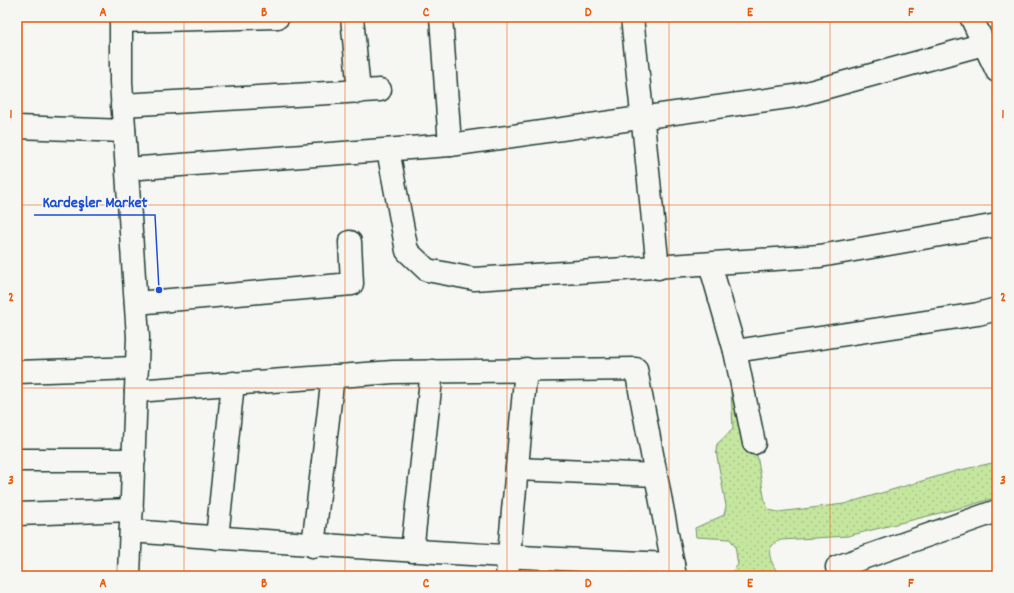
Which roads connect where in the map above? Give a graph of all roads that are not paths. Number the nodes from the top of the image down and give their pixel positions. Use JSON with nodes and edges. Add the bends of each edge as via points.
{"nodes":[{"id":1,"x":278,"y":17,"type":"edge"},
{"id":2,"x":352,"y":17,"type":"edge"},
{"id":3,"x":441,"y":17,"type":"edge"},
{"id":4,"x":632,"y":17,"type":"edge"},
{"id":5,"x":971,"y":17,"type":"edge"},
{"id":6,"x":121,"y":19,"type":"edge"},
{"id":7,"x":984,"y":44,"type":"junction"},
{"id":8,"x":997,"y":71,"type":"edge"},
{"id":9,"x":122,"y":105,"type":"junction"},
{"id":10,"x":641,"y":118,"type":"junction"},
{"id":11,"x":17,"y":127,"type":"edge"},
{"id":12,"x":124,"y":131,"type":"junction"},
{"id":13,"x":450,"y":145,"type":"junction"},
{"id":14,"x":388,"y":150,"type":"junction"},
{"id":15,"x":127,"y":169,"type":"junction"},
{"id":16,"x":997,"y":225,"type":"edge"},
{"id":17,"x":350,"y":242,"type":"dead end"},
{"id":18,"x":710,"y":264,"type":"junction"},
{"id":19,"x":658,"y":268,"type":"junction"},
{"id":20,"x":136,"y":303,"type":"junction"},
{"id":21,"x":997,"y":309,"type":"edge"},
{"id":22,"x":735,"y":351,"type":"junction"},
{"id":23,"x":137,"y":368,"type":"junction"},
{"id":24,"x":526,"y":369,"type":"junction"},
{"id":25,"x":432,"y":371,"type":"junction"},
{"id":26,"x":17,"y":372,"type":"edge"},
{"id":27,"x":333,"y":376,"type":"junction"},
{"id":28,"x":233,"y":384,"type":"junction"},
{"id":29,"x":136,"y":391,"type":"junction"},
{"id":30,"x":754,"y":443,"type":"dead end"},
{"id":31,"x":17,"y":460,"type":"edge"},
{"id":32,"x":134,"y":460,"type":"junction"},
{"id":33,"x":517,"y":470,"type":"junction"},
{"id":34,"x":656,"y":475,"type":"junction"},
{"id":35,"x":132,"y":510,"type":"junction"},
{"id":36,"x":997,"y":511,"type":"edge"},
{"id":37,"x":17,"y":514,"type":"edge"},
{"id":38,"x":131,"y":531,"type":"junction"},
{"id":39,"x":217,"y":538,"type":"junction"},
{"id":40,"x":313,"y":546,"type":"junction"},
{"id":41,"x":412,"y":551,"type":"junction"},
{"id":42,"x":508,"y":567,"type":"edge"},
{"id":43,"x":674,"y":570,"type":"edge"},
{"id":44,"x":129,"y":576,"type":"edge"},
{"id":45,"x":839,"y":576,"type":"edge"}],
"edges":[{"from":1,"to":6,"type":"street"},
{"from":2,"to":9,"type":"street","via":[[370,91]]},
{"from":3,"to":13,"type":"street"},
{"from":4,"to":10,"type":"street"},
{"from":5,"to":7,"type":"street"},
{"from":6,"to":9,"type":"street"},
{"from":7,"to":8,"type":"street"},
{"from":7,"to":10,"type":"street","via":[[794,96]]},
{"from":9,"to":12,"type":"street"},
{"from":10,"to":13,"type":"street"},
{"from":10,"to":19,"type":"street"},
{"from":11,"to":12,"type":"street"},
{"from":12,"to":15,"type":"street"},
{"from":13,"to":14,"type":"street"},
{"from":14,"to":15,"type":"street"},
{"from":14,"to":19,"type":"street","via":[[407,251],[427,270],[474,279]]},
{"from":15,"to":20,"type":"street"},
{"from":16,"to":18,"type":"street","via":[[820,256]]},
{"from":17,"to":20,"type":"street","via":[[352,284]]},
{"from":18,"to":19,"type":"street"},
{"from":18,"to":22,"type":"street"},
{"from":20,"to":23,"type":"street"},
{"from":21,"to":22,"type":"street"},
{"from":22,"to":30,"type":"street"},
{"from":23,"to":26,"type":"street"},
{"from":23,"to":29,"type":"street"},
{"from":24,"to":25,"type":"street"},
{"from":24,"to":33,"type":"street"},
{"from":24,"to":34,"type":"street","via":[[636,369]]},
{"from":25,"to":27,"type":"street"},
{"from":25,"to":41,"type":"street"},
{"from":27,"to":28,"type":"street"},
{"from":27,"to":40,"type":"street"},
{"from":28,"to":29,"type":"street"},
{"from":28,"to":39,"type":"street"},
{"from":29,"to":32,"type":"street"},
{"from":31,"to":32,"type":"street"},
{"from":32,"to":35,"type":"street"},
{"from":33,"to":34,"type":"street"},
{"from":33,"to":42,"type":"street"},
{"from":34,"to":43,"type":"street"},
{"from":35,"to":37,"type":"street"},
{"from":35,"to":38,"type":"street"},
{"from":36,"to":45,"type":"street","via":[[837,567]]},
{"from":38,"to":39,"type":"street"},
{"from":38,"to":44,"type":"street"},
{"from":39,"to":40,"type":"street"},
{"from":40,"to":41,"type":"street"},
{"from":41,"to":42,"type":"street"},
{"from":42,"to":43,"type":"street"}]}
